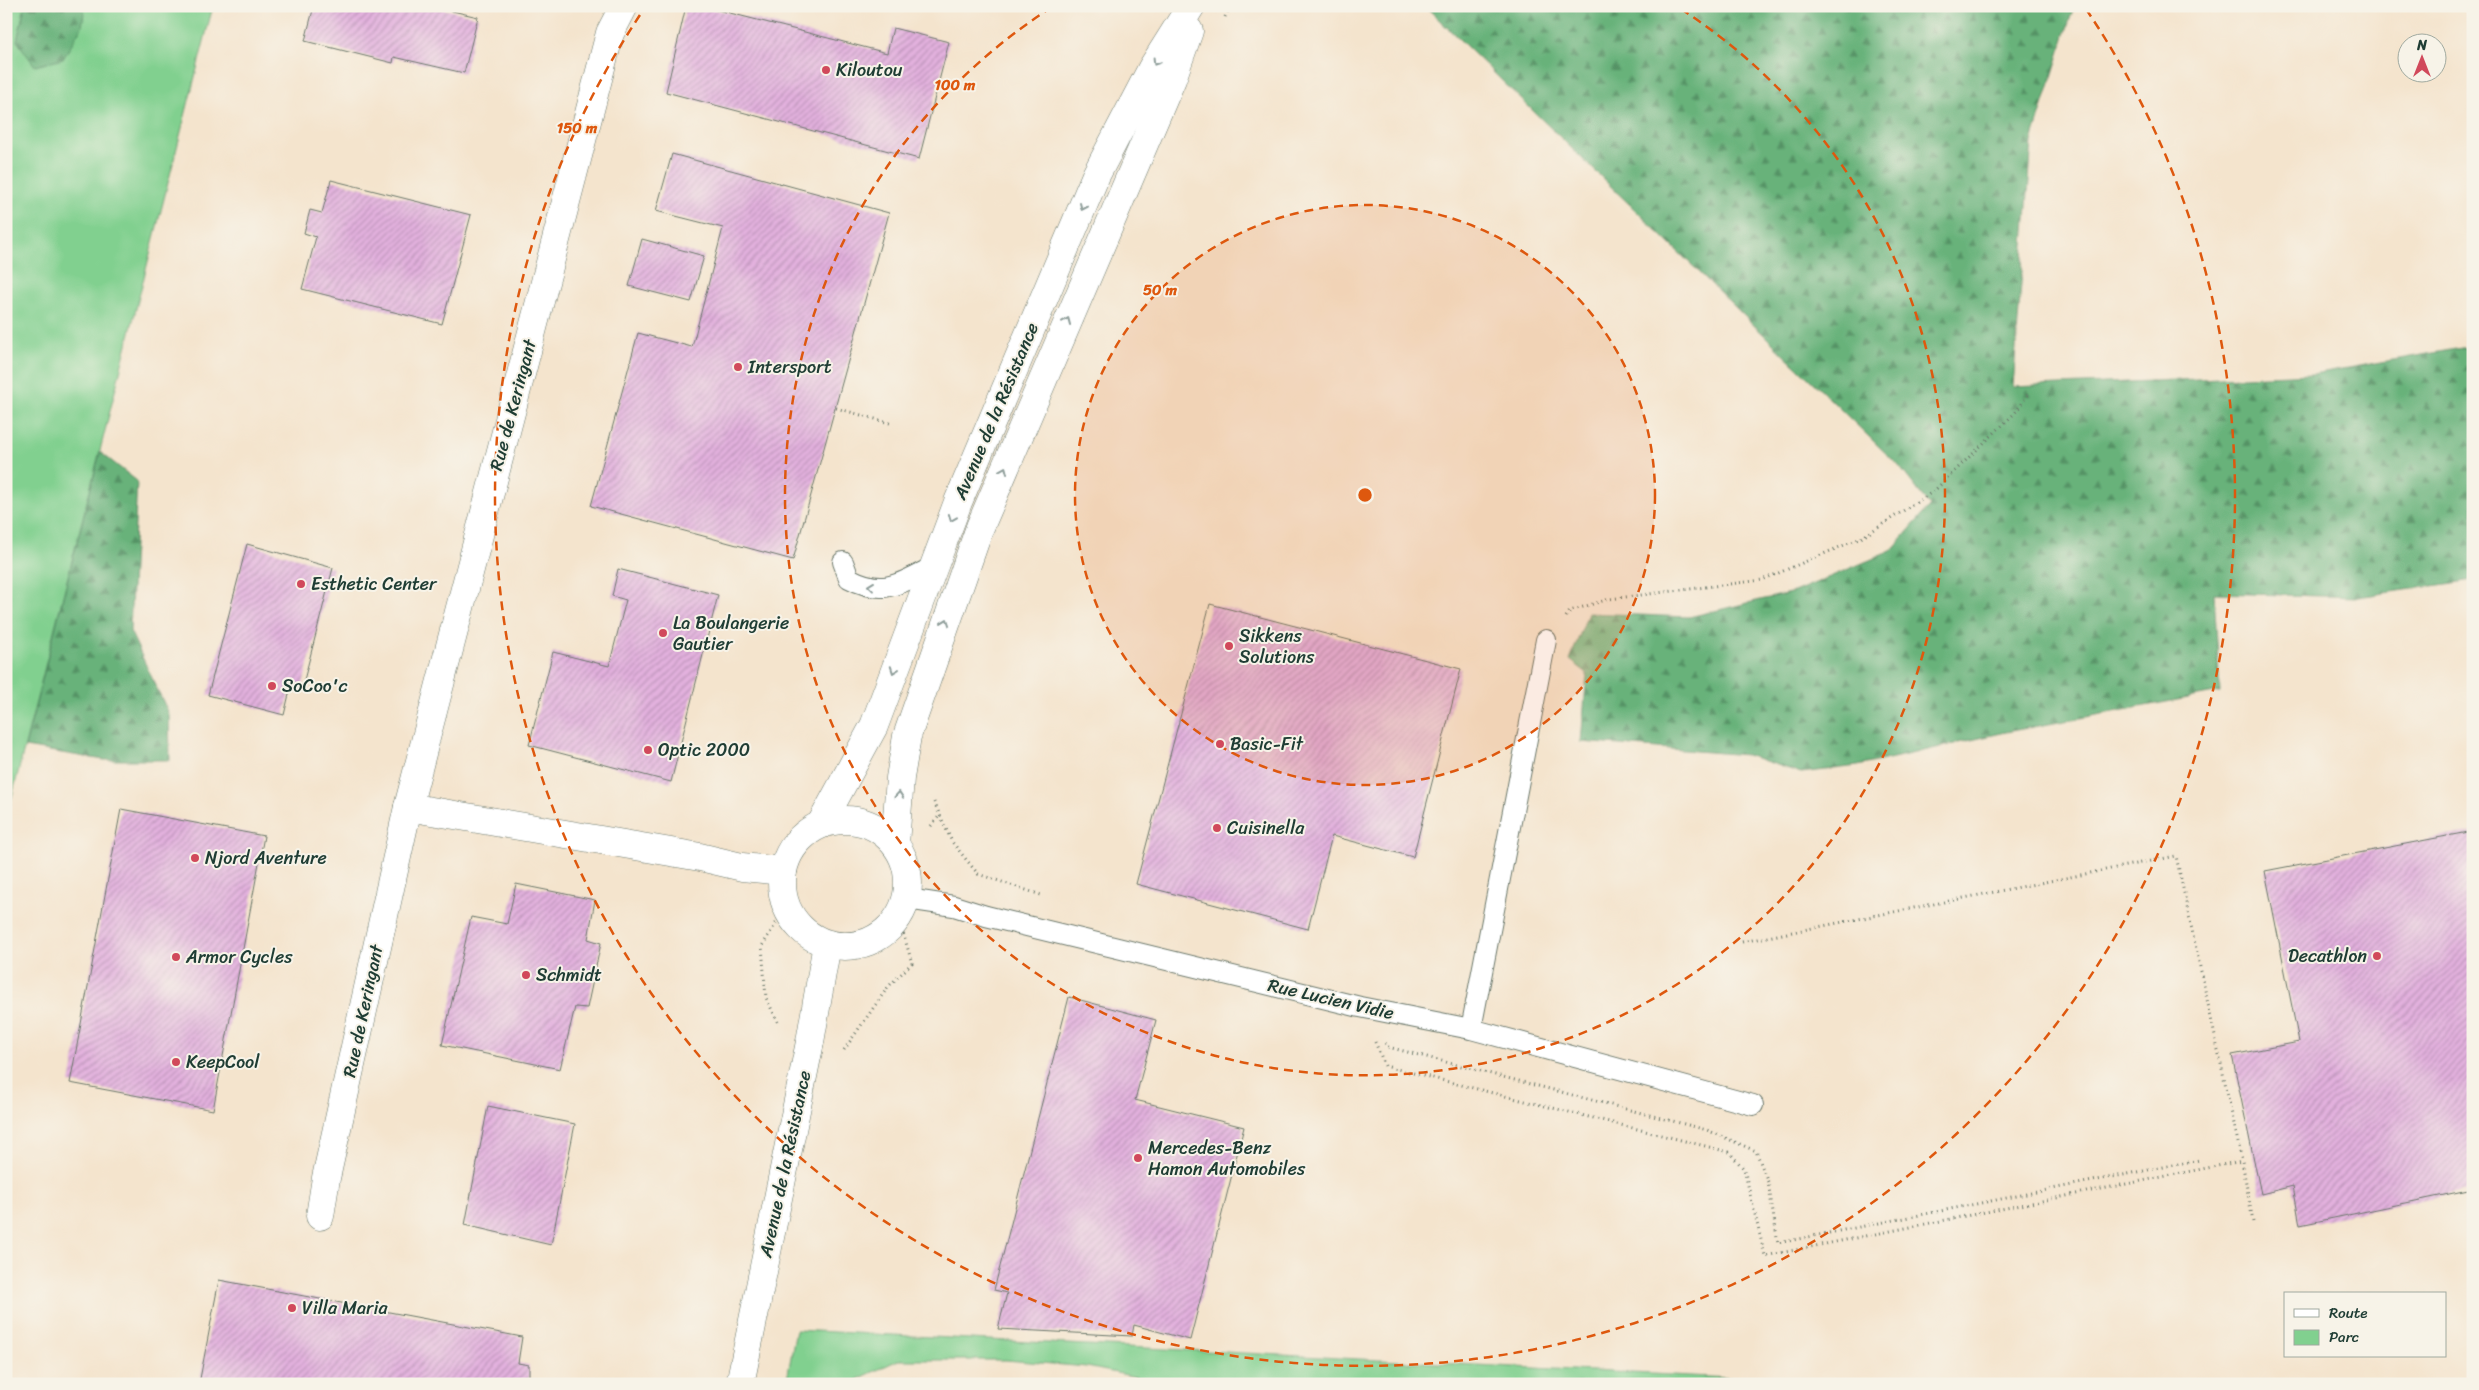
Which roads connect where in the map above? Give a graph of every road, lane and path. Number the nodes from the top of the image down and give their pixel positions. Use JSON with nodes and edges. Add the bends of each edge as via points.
{"nodes":[{"id":1,"x":624,"y":6,"type":"edge"},
{"id":2,"x":1191,"y":6,"type":"edge"},
{"id":3,"x":1198,"y":6,"type":"edge"},
{"id":4,"x":2029,"y":393,"type":"dead end"},
{"id":5,"x":836,"y":408,"type":"dead end"},
{"id":6,"x":892,"y":424,"type":"dead end"},
{"id":7,"x":843,"y":562,"type":"dead end"},
{"id":8,"x":933,"y":567,"type":"junction"},
{"id":9,"x":1546,"y":640,"type":"joint"},
{"id":10,"x":932,"y":799,"type":"dead end"},
{"id":11,"x":408,"y":807,"type":"junction"},
{"id":12,"x":821,"y":824,"type":"junction"},
{"id":13,"x":895,"y":844,"type":"junction"},
{"id":14,"x":782,"y":871,"type":"junction"},
{"id":15,"x":1050,"y":898,"type":"dead end"},
{"id":16,"x":903,"y":908,"type":"junction"},
{"id":17,"x":1742,"y":942,"type":"dead end"},
{"id":18,"x":827,"y":944,"type":"junction"},
{"id":19,"x":1360,"y":1007,"type":"junction"},
{"id":20,"x":1471,"y":1029,"type":"junction"},
{"id":21,"x":843,"y":1053,"type":"dead end"},
{"id":22,"x":1753,"y":1105,"type":"dead end"},
{"id":23,"x":2199,"y":1160,"type":"dead end"},
{"id":24,"x":2242,"y":1161,"type":"junction"},
{"id":25,"x":320,"y":1216,"type":"dead end"},
{"id":26,"x":2253,"y":1222,"type":"dead end"},
{"id":27,"x":740,"y":1384,"type":"edge"}],
"edges":[{"from":1,"to":11,"type":"main road","name":"Rue de Keringant","via":[[610,33]]},
{"from":2,"to":8,"type":"main road","name":"Avenue de la Résistance","one_way":true,"via":[[1152,68],[1096,175]]},
{"from":13,"to":3,"type":"main road","name":"Avenue de la Résistance","one_way":true,"via":[[907,736],[980,527],[1172,79]]},
{"from":4,"to":9,"type":"path","via":[[2015,413],[1934,491],[1861,538],[1762,580],[1608,599],[1570,611]]},
{"from":5,"to":6,"type":"path"},
{"from":8,"to":7,"type":"lane","one_way":true,"via":[[889,588],[863,585],[849,578]]},
{"from":8,"to":12,"type":"main road","name":"Avenue de la Résistance","one_way":true,"via":[[874,726]]},
{"from":9,"to":20,"type":"lane"},
{"from":10,"to":15,"type":"path","via":[[952,842],[978,874]]},
{"from":11,"to":14,"type":"main road","via":[[742,867]]},
{"from":11,"to":25,"type":"main road","name":"Rue de Keringant"},
{"from":12,"to":13,"type":"main road","via":[[842,820],[861,822],[881,830]]},
{"from":12,"to":14,"type":"main road","via":[[803,835],[790,851]]},
{"from":13,"to":16,"type":"main road","via":[[905,860],[909,880]]},
{"from":14,"to":18,"type":"main road","via":[[786,908],[796,924]]},
{"from":16,"to":18,"type":"main road","via":[[885,933],[867,943],[847,947]]},
{"from":16,"to":19,"type":"lane","name":"Rue Lucien Vidie","via":[[954,906]]},
{"from":16,"to":21,"type":"path","via":[[912,963],[888,987]]},
{"from":17,"to":24,"type":"path","via":[[2176,856]]},
{"from":18,"to":27,"type":"main road","name":"Avenue de la Résistance"},
{"from":19,"to":20,"type":"lane","name":"Rue Lucien Vidie"},
{"from":19,"to":23,"type":"path","via":[[1388,1047],[1707,1130],[1756,1151],[1768,1182],[1778,1243]]},
{"from":19,"to":24,"type":"path","via":[[1385,1066],[1729,1152],[1744,1169],[1766,1256]]},
{"from":20,"to":22,"type":"lane","name":"Rue Lucien Vidie"},
{"from":24,"to":26,"type":"path"}]}
